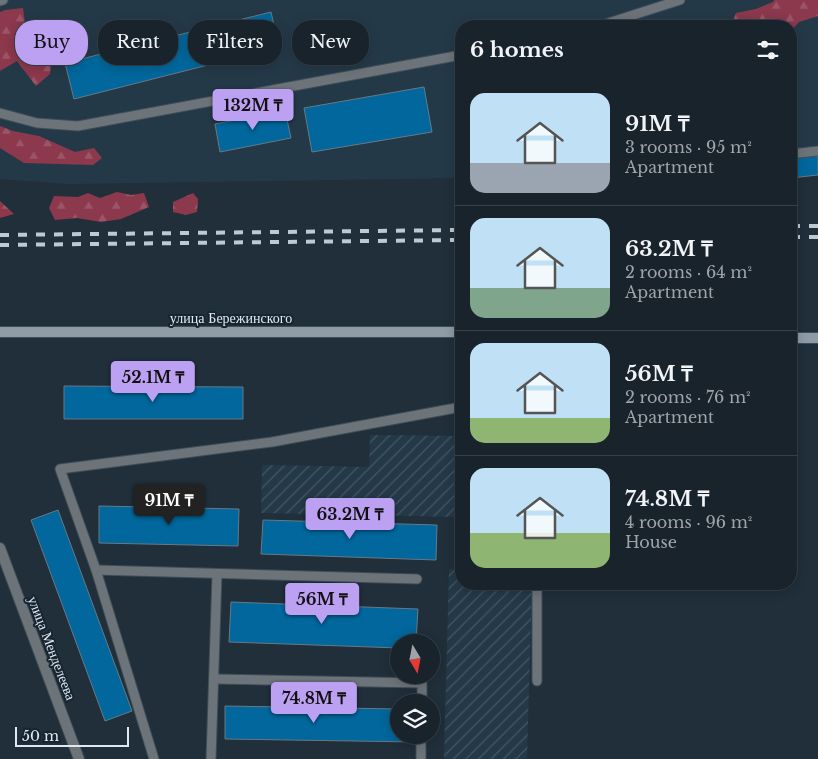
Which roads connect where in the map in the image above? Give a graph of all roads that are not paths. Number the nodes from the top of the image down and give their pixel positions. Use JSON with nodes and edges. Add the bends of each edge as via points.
{"nodes":[{"id":1,"x":680,"y":0,"type":"edge"},
{"id":2,"x":618,"y":20,"type":"edge"},
{"id":3,"x":455,"y":56,"type":"edge"},
{"id":4,"x":0,"y":113,"type":"edge"},
{"id":5,"x":818,"y":151,"type":"edge"},
{"id":6,"x":797,"y":153,"type":"edge"},
{"id":7,"x":0,"y":332,"type":"edge"},
{"id":8,"x":455,"y":332,"type":"edge"},
{"id":9,"x":797,"y":338,"type":"edge"},
{"id":10,"x":818,"y":338,"type":"edge"},
{"id":11,"x":455,"y":408,"type":"edge"},
{"id":12,"x":0,"y":548,"type":"edge"},
{"id":13,"x":96,"y":570,"type":"junction"},
{"id":14,"x":217,"y":574,"type":"junction"},
{"id":15,"x":416,"y":579,"type":"dead end"},
{"id":16,"x":537,"y":590,"type":"edge"},
{"id":17,"x":214,"y":679,"type":"junction"},
{"id":18,"x":537,"y":681,"type":"dead end"},
{"id":19,"x":422,"y":694,"type":"edge"},
{"id":20,"x":422,"y":744,"type":"edge"},
{"id":21,"x":79,"y":759,"type":"edge"},
{"id":22,"x":154,"y":759,"type":"edge"},
{"id":23,"x":211,"y":759,"type":"edge"},
{"id":24,"x":421,"y":759,"type":"edge"}],
"edges":[{"from":1,"to":2,"type":"lane"},
{"from":3,"to":4,"type":"lane","via":[[78,126],[37,122]]},
{"from":5,"to":6,"type":"lane"},
{"from":7,"to":8,"type":"main road","name":"улица Бережинского"},
{"from":9,"to":10,"type":"main road"},
{"from":11,"to":13,"type":"lane","via":[[272,442],[60,469]]},
{"from":12,"to":21,"type":"street","name":"улица Менделеева"},
{"from":13,"to":14,"type":"lane"},
{"from":13,"to":22,"type":"lane"},
{"from":14,"to":15,"type":"lane"},
{"from":14,"to":17,"type":"lane"},
{"from":16,"to":18,"type":"lane"},
{"from":17,"to":19,"type":"lane","via":[[422,683]]},
{"from":17,"to":23,"type":"lane"},
{"from":20,"to":24,"type":"lane"}]}
